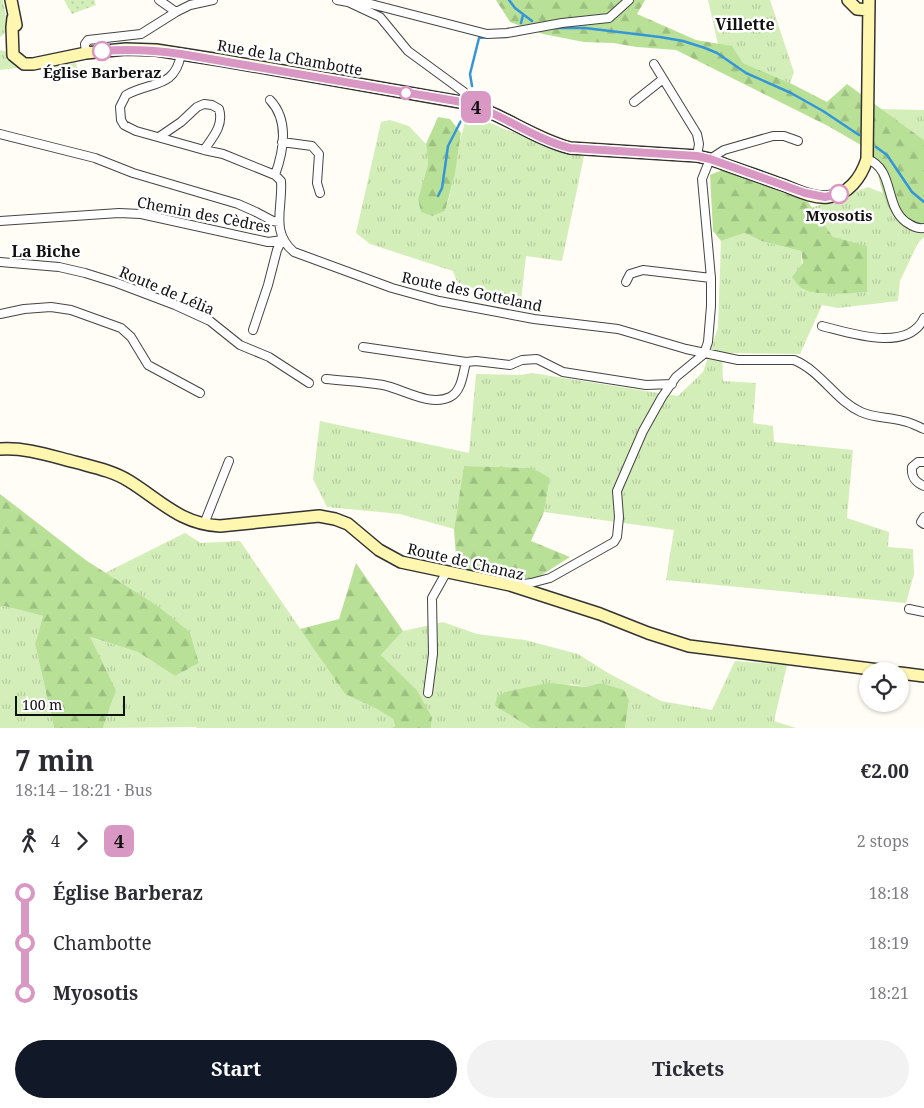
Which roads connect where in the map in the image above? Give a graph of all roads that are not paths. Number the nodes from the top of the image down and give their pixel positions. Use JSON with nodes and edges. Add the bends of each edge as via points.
{"nodes":[{"id":1,"x":11,"y":0,"type":"edge"},
{"id":2,"x":158,"y":0,"type":"edge"},
{"id":3,"x":213,"y":0,"type":"edge"},
{"id":4,"x":337,"y":0,"type":"edge"},
{"id":5,"x":629,"y":0,"type":"edge"},
{"id":6,"x":848,"y":0,"type":"edge"},
{"id":7,"x":348,"y":2,"type":"junction"},
{"id":8,"x":869,"y":5,"type":"edge"},
{"id":9,"x":176,"y":12,"type":"junction"},
{"id":10,"x":15,"y":45,"type":"junction"},
{"id":11,"x":0,"y":46,"type":"edge"},
{"id":12,"x":86,"y":53,"type":"junction"},
{"id":13,"x":181,"y":54,"type":"junction"},
{"id":14,"x":654,"y":64,"type":"dead end"},
{"id":15,"x":663,"y":79,"type":"junction"},
{"id":16,"x":270,"y":100,"type":"dead end"},
{"id":17,"x":634,"y":102,"type":"dead end"},
{"id":18,"x":472,"y":105,"type":"junction"},
{"id":19,"x":0,"y":134,"type":"edge"},
{"id":20,"x":159,"y":137,"type":"junction"},
{"id":21,"x":798,"y":141,"type":"dead end"},
{"id":22,"x":282,"y":142,"type":"junction"},
{"id":23,"x":204,"y":150,"type":"junction"},
{"id":24,"x":697,"y":156,"type":"junction"},
{"id":25,"x":710,"y":159,"type":"junction"},
{"id":26,"x":867,"y":159,"type":"junction"},
{"id":27,"x":275,"y":175,"type":"junction"},
{"id":28,"x":320,"y":193,"type":"dead end"},
{"id":29,"x":0,"y":221,"type":"edge"},
{"id":30,"x":279,"y":222,"type":"junction"},
{"id":31,"x":924,"y":228,"type":"edge"},
{"id":32,"x":282,"y":240,"type":"junction"},
{"id":33,"x":0,"y":262,"type":"edge"},
{"id":34,"x":711,"y":278,"type":"junction"},
{"id":35,"x":626,"y":282,"type":"dead end"},
{"id":36,"x":0,"y":314,"type":"edge"},
{"id":37,"x":923,"y":323,"type":"edge"},
{"id":38,"x":822,"y":326,"type":"dead end"},
{"id":39,"x":253,"y":330,"type":"dead end"},
{"id":40,"x":363,"y":347,"type":"dead end"},
{"id":41,"x":704,"y":354,"type":"junction"},
{"id":42,"x":466,"y":362,"type":"junction"},
{"id":43,"x":326,"y":379,"type":"dead end"},
{"id":44,"x":310,"y":383,"type":"dead end"},
{"id":45,"x":672,"y":384,"type":"junction"},
{"id":46,"x":200,"y":393,"type":"dead end"},
{"id":47,"x":924,"y":429,"type":"edge"},
{"id":48,"x":0,"y":449,"type":"edge"},
{"id":49,"x":229,"y":461,"type":"dead end"},
{"id":50,"x":924,"y":462,"type":"edge"},
{"id":51,"x":924,"y":486,"type":"edge"},
{"id":52,"x":924,"y":517,"type":"edge"},
{"id":53,"x":204,"y":524,"type":"junction"},
{"id":54,"x":924,"y":524,"type":"edge"},
{"id":55,"x":446,"y":572,"type":"junction"},
{"id":56,"x":510,"y":586,"type":"junction"},
{"id":57,"x":910,"y":609,"type":"dead end"},
{"id":58,"x":924,"y":612,"type":"edge"},
{"id":59,"x":859,"y":667,"type":"edge"},
{"id":60,"x":909,"y":674,"type":"edge"},
{"id":61,"x":924,"y":676,"type":"edge"},
{"id":62,"x":428,"y":692,"type":"dead end"}],
"edges":[{"from":1,"to":10,"type":"main road"},
{"from":2,"to":9,"type":"street"},
{"from":3,"to":9,"type":"street"},
{"from":4,"to":7,"type":"street"},
{"from":5,"to":7,"type":"street","via":[[609,18],[507,34],[487,34],[359,1]]},
{"from":6,"to":8,"type":"main road","via":[[857,8]]},
{"from":7,"to":18,"type":"street","via":[[380,17],[408,51],[464,92]]},
{"from":8,"to":26,"type":"main road"},
{"from":9,"to":12,"type":"street","via":[[141,34],[88,40]]},
{"from":10,"to":11,"type":"main road"},
{"from":10,"to":12,"type":"main road","name":"Rue de la Chambotte","via":[[14,55],[24,64]]},
{"from":12,"to":13,"type":"main road","name":"Rue de la Chambotte","via":[[126,49]]},
{"from":13,"to":18,"type":"main road","name":"Rue de la Chambotte"},
{"from":13,"to":20,"type":"street","via":[[179,66],[171,78],[131,92],[120,107],[124,126]]},
{"from":14,"to":15,"type":"street"},
{"from":15,"to":17,"type":"street"},
{"from":15,"to":24,"type":"street","via":[[697,134]]},
{"from":16,"to":22,"type":"street","via":[[281,117]]},
{"from":18,"to":24,"type":"main road","name":"Rue de la Chambotte","via":[[570,148]]},
{"from":19,"to":30,"type":"street","via":[[95,158],[133,173],[238,204]]},
{"from":20,"to":23,"type":"street"},
{"from":20,"to":23,"type":"street","via":[[182,122],[196,107],[212,105],[219,109],[220,125]]},
{"from":21,"to":25,"type":"street","via":[[773,136],[724,150]]},
{"from":22,"to":27,"type":"street"},
{"from":22,"to":28,"type":"street","via":[[312,146],[319,154],[317,183]]},
{"from":23,"to":27,"type":"street","via":[[232,157]]},
{"from":24,"to":25,"type":"main road","name":"Rue de la Chambotte"},
{"from":25,"to":26,"type":"main road","name":"Rue de la Chambotte","via":[[825,197],[838,195],[850,187],[863,171]]},
{"from":25,"to":34,"type":"street","via":[[702,179]]},
{"from":26,"to":31,"type":"street","via":[[875,162],[885,176],[896,212],[914,227]]},
{"from":27,"to":30,"type":"street","via":[[281,181]]},
{"from":29,"to":32,"type":"street","name":"Chemin des Cèdres","via":[[141,214],[268,242]]},
{"from":30,"to":32,"type":"street"},
{"from":32,"to":39,"type":"street"},
{"from":32,"to":41,"type":"street","name":"Route des Gotteland","via":[[302,256],[412,294],[565,324],[618,329]]},
{"from":33,"to":44,"type":"street","name":"Route de Lélia","via":[[59,267],[85,273],[175,305],[210,321],[240,345],[269,357]]},
{"from":34,"to":35,"type":"street","via":[[643,270],[630,274]]},
{"from":34,"to":41,"type":"street","via":[[708,342]]},
{"from":36,"to":46,"type":"street","via":[[24,309],[71,310],[121,328],[132,337],[148,366]]},
{"from":37,"to":38,"type":"street","via":[[912,333],[879,338]]},
{"from":40,"to":42,"type":"street"},
{"from":41,"to":45,"type":"street"},
{"from":41,"to":47,"type":"street","name":"Route des Gotteland","via":[[738,360],[794,360],[814,372],[837,395],[861,412],[902,420]]},
{"from":42,"to":43,"type":"street","via":[[456,392],[441,399],[430,399],[384,385]]},
{"from":42,"to":45,"type":"street","via":[[510,365],[522,360],[537,360],[563,372],[646,385]]},
{"from":45,"to":56,"type":"street","via":[[643,431],[617,491],[619,517],[614,542],[550,578]]},
{"from":48,"to":53,"type":"main road","name":"Route de Chanaz","via":[[36,452],[111,472],[175,513]]},
{"from":49,"to":53,"type":"street"},
{"from":50,"to":51,"type":"street","via":[[912,467],[913,478]]},
{"from":52,"to":54,"type":"street","via":[[921,522]]},
{"from":53,"to":55,"type":"main road","name":"Route de Chanaz","via":[[220,526],[327,517],[348,524],[391,557]]},
{"from":55,"to":56,"type":"main road","name":"Route de Chanaz"},
{"from":55,"to":62,"type":"street","via":[[432,598],[433,654]]},
{"from":56,"to":59,"type":"main road","name":"Route de Chanaz","via":[[689,646]]},
{"from":57,"to":58,"type":"street"},
{"from":60,"to":61,"type":"main road"}]}
